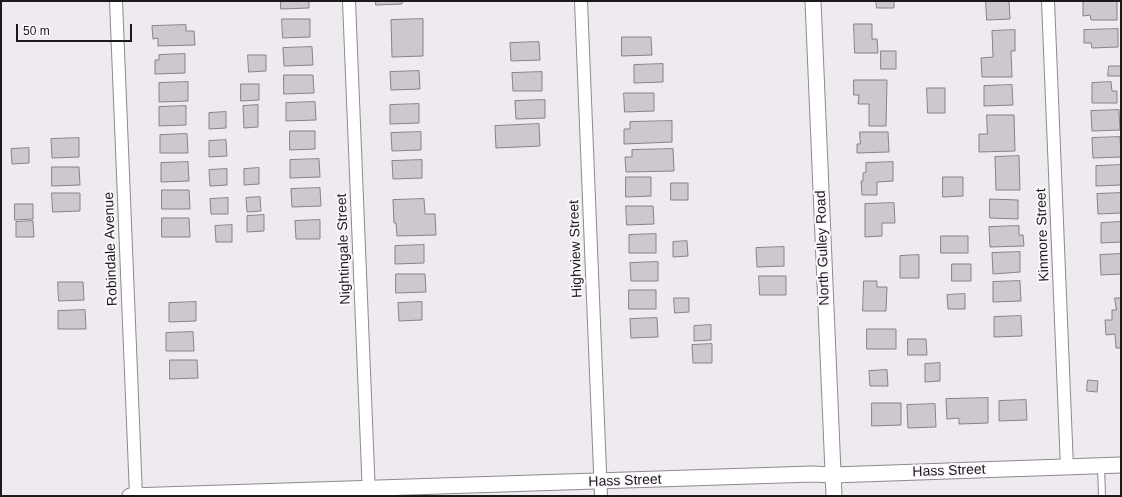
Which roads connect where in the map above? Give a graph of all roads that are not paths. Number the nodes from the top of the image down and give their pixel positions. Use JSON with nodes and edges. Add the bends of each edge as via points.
{"nodes":[{"id":1,"x":116,"y":1,"type":"edge"},
{"id":2,"x":349,"y":1,"type":"edge"},
{"id":3,"x":581,"y":1,"type":"edge"},
{"id":4,"x":813,"y":1,"type":"edge"},
{"id":5,"x":1048,"y":1,"type":"edge"},
{"id":6,"x":1121,"y":465,"type":"edge"},
{"id":7,"x":1101,"y":466,"type":"junction"},
{"id":8,"x":1067,"y":468,"type":"junction"},
{"id":9,"x":833,"y":475,"type":"junction"},
{"id":10,"x":601,"y":489,"type":"edge"},
{"id":11,"x":369,"y":492,"type":"edge"},
{"id":12,"x":130,"y":496,"type":"edge"},
{"id":13,"x":136,"y":496,"type":"edge"},
{"id":14,"x":834,"y":496,"type":"edge"},
{"id":15,"x":1102,"y":496,"type":"edge"}],
"edges":[{"from":1,"to":13,"type":"street","name":"Robindale Avenue"},
{"from":2,"to":11,"type":"street","name":"Nightingale Street"},
{"from":3,"to":10,"type":"street","name":"Highview Street"},
{"from":4,"to":9,"type":"street","name":"North Gulley Road"},
{"from":5,"to":8,"type":"street","name":"Kinmore Street"},
{"from":6,"to":7,"type":"street","name":"Hass Street"},
{"from":7,"to":8,"type":"street","name":"Hass Street"},
{"from":7,"to":15,"type":"lane"},
{"from":8,"to":9,"type":"street","name":"Hass Street"},
{"from":9,"to":10,"type":"street","name":"Hass Street"},
{"from":9,"to":14,"type":"street","name":"North Gulley Road"},
{"from":10,"to":11,"type":"street","name":"Hass Street"},
{"from":11,"to":13,"type":"street","name":"Hass Street"},
{"from":12,"to":13,"type":"street","name":"Hass Street"}]}
